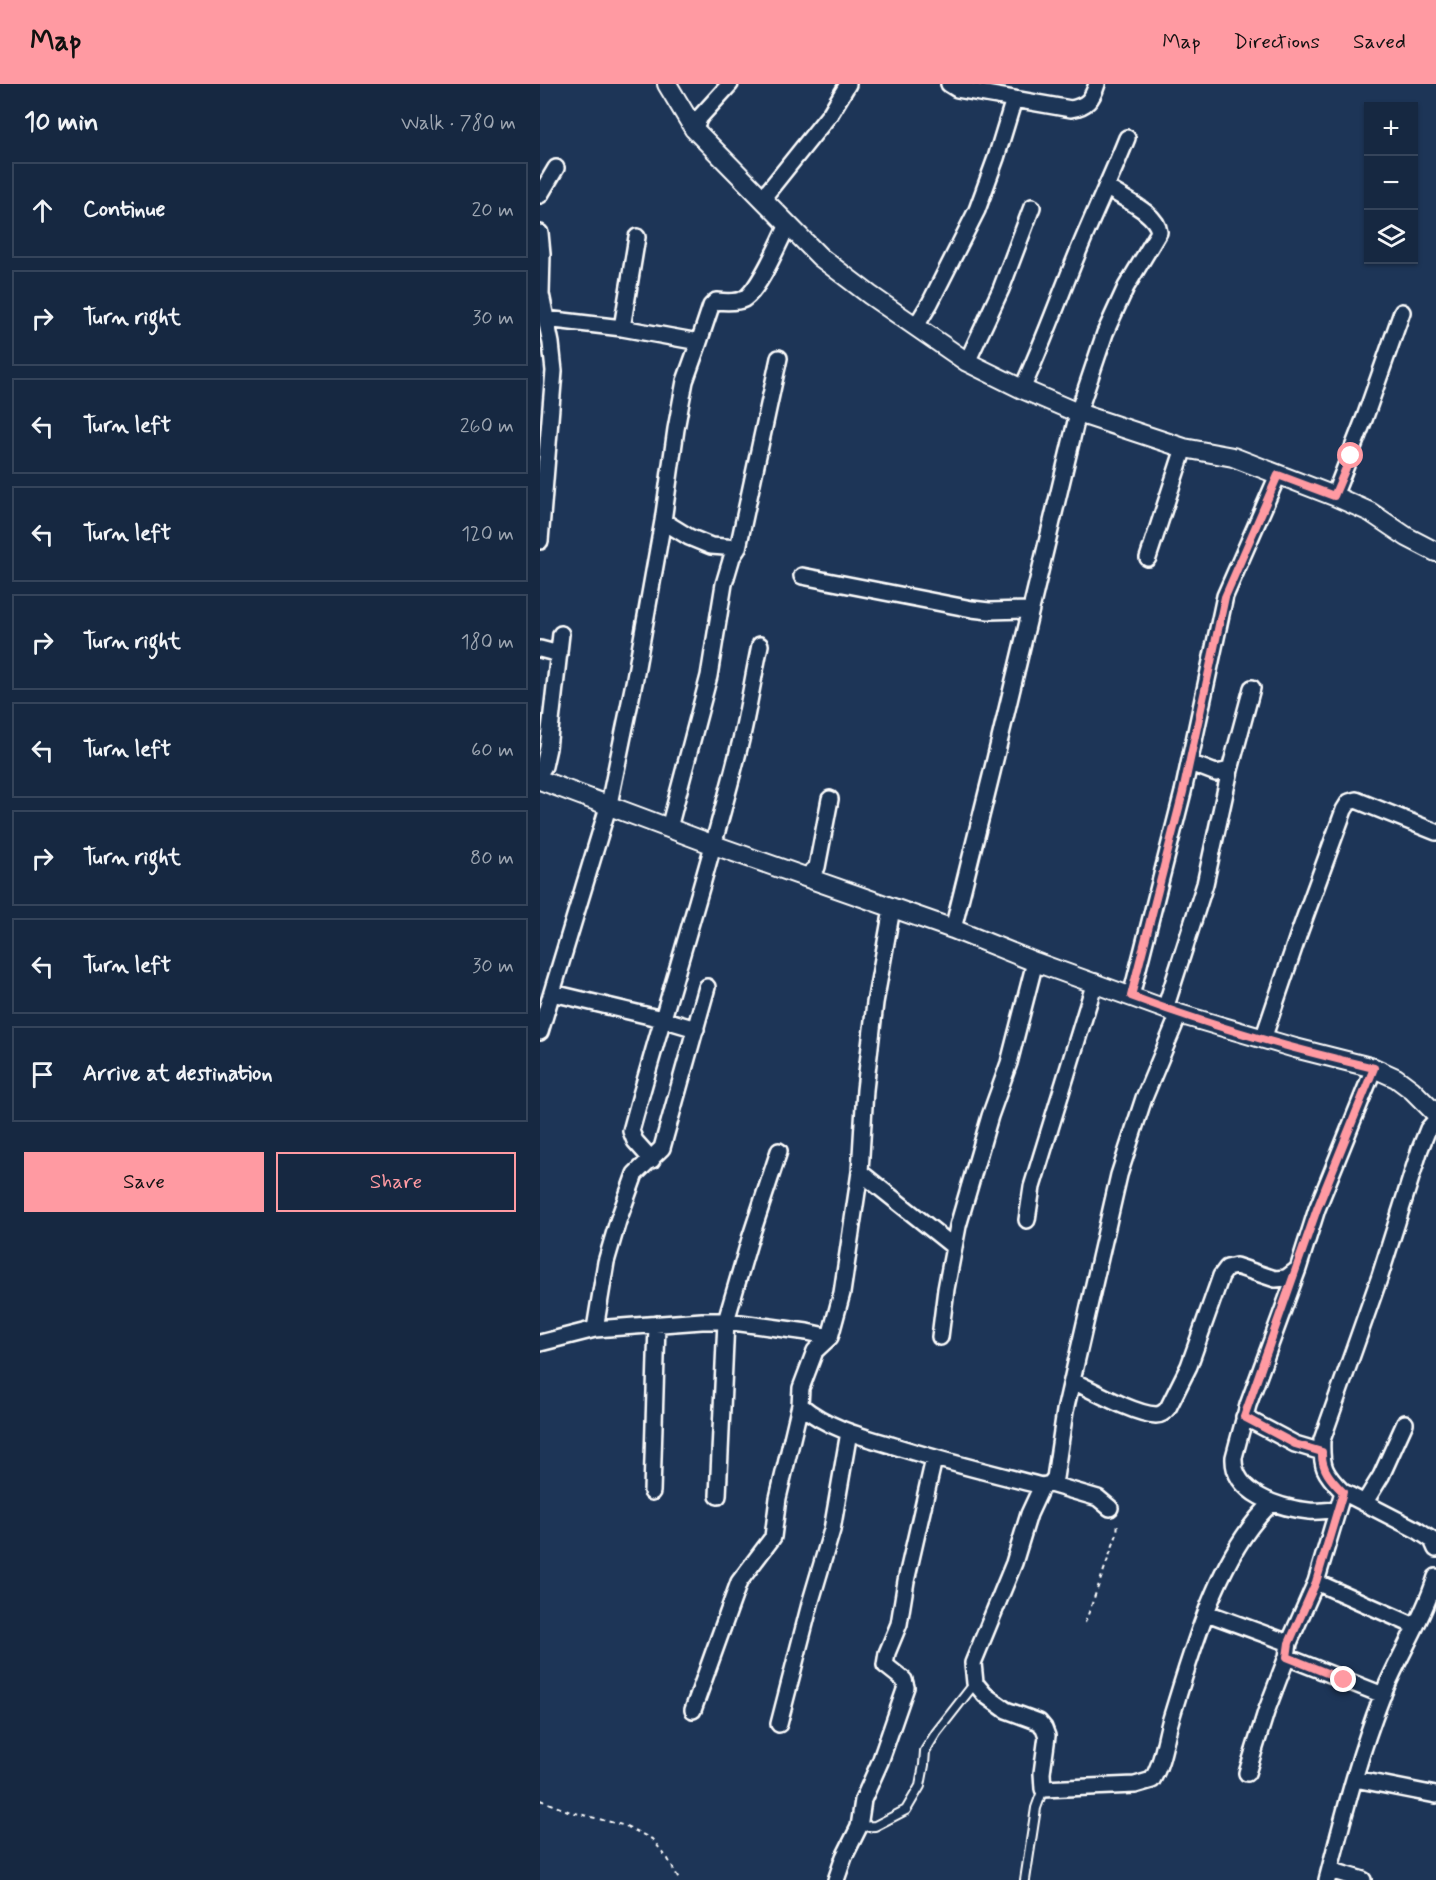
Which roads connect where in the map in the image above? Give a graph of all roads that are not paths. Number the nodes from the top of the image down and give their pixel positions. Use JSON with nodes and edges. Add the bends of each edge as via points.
{"nodes":[{"id":1,"x":667,"y":84,"type":"edge"},
{"id":2,"x":730,"y":84,"type":"edge"},
{"id":3,"x":848,"y":84,"type":"edge"},
{"id":4,"x":949,"y":84,"type":"edge"},
{"id":5,"x":1096,"y":84,"type":"edge"},
{"id":6,"x":1014,"y":99,"type":"junction"},
{"id":7,"x":694,"y":129,"type":"junction"},
{"id":8,"x":1127,"y":138,"type":"dead end"},
{"id":9,"x":556,"y":168,"type":"dead end"},
{"id":10,"x":1108,"y":188,"type":"junction"},
{"id":11,"x":540,"y":195,"type":"edge"},
{"id":12,"x":762,"y":199,"type":"junction"},
{"id":13,"x":1032,"y":207,"type":"dead end"},
{"id":14,"x":788,"y":225,"type":"junction"},
{"id":15,"x":540,"y":233,"type":"edge"},
{"id":16,"x":637,"y":237,"type":"dead end"},
{"id":17,"x":1402,"y":312,"type":"dead end"},
{"id":18,"x":546,"y":319,"type":"junction"},
{"id":19,"x":916,"y":326,"type":"junction"},
{"id":20,"x":622,"y":328,"type":"junction"},
{"id":21,"x":699,"y":342,"type":"junction"},
{"id":22,"x":779,"y":358,"type":"dead end"},
{"id":23,"x":967,"y":362,"type":"junction"},
{"id":24,"x":1022,"y":389,"type":"junction"},
{"id":25,"x":1078,"y":413,"type":"junction"},
{"id":26,"x":1184,"y":448,"type":"junction"},
{"id":27,"x":1278,"y":475,"type":"junction"},
{"id":28,"x":1334,"y":496,"type":"junction"},
{"id":29,"x":663,"y":521,"type":"junction"},
{"id":30,"x":540,"y":541,"type":"edge"},
{"id":31,"x":738,"y":548,"type":"junction"},
{"id":32,"x":1436,"y":552,"type":"edge"},
{"id":33,"x":1148,"y":558,"type":"dead end"},
{"id":34,"x":802,"y":576,"type":"dead end"},
{"id":35,"x":1030,"y":610,"type":"junction"},
{"id":36,"x":561,"y":634,"type":"dead end"},
{"id":37,"x":760,"y":645,"type":"dead end"},
{"id":38,"x":540,"y":649,"type":"edge"},
{"id":39,"x":559,"y":654,"type":"junction"},
{"id":40,"x":1252,"y":688,"type":"dead end"},
{"id":41,"x":1190,"y":763,"type":"junction"},
{"id":42,"x":1230,"y":770,"type":"junction"},
{"id":43,"x":540,"y":772,"type":"edge"},
{"id":44,"x":540,"y":780,"type":"edge"},
{"id":45,"x":830,"y":799,"type":"dead end"},
{"id":46,"x":609,"y":804,"type":"junction"},
{"id":47,"x":669,"y":828,"type":"junction"},
{"id":48,"x":1436,"y":831,"type":"edge"},
{"id":49,"x":714,"y":845,"type":"junction"},
{"id":50,"x":806,"y":877,"type":"junction"},
{"id":51,"x":892,"y":909,"type":"junction"},
{"id":52,"x":952,"y":929,"type":"junction"},
{"id":53,"x":1035,"y":962,"type":"junction"},
{"id":54,"x":1095,"y":982,"type":"junction"},
{"id":55,"x":707,"y":987,"type":"dead end"},
{"id":56,"x":553,"y":993,"type":"junction"},
{"id":57,"x":1131,"y":996,"type":"junction"},
{"id":58,"x":1172,"y":1011,"type":"junction"},
{"id":59,"x":662,"y":1019,"type":"junction"},
{"id":60,"x":696,"y":1029,"type":"junction"},
{"id":61,"x":540,"y":1032,"type":"edge"},
{"id":62,"x":1263,"y":1039,"type":"junction"},
{"id":63,"x":1374,"y":1068,"type":"junction"},
{"id":64,"x":1436,"y":1114,"type":"edge"},
{"id":65,"x":1436,"y":1120,"type":"edge"},
{"id":66,"x":779,"y":1152,"type":"dead end"},
{"id":67,"x":652,"y":1160,"type":"junction"},
{"id":68,"x":860,"y":1172,"type":"junction"},
{"id":69,"x":1027,"y":1220,"type":"dead end"},
{"id":70,"x":954,"y":1247,"type":"junction"},
{"id":71,"x":1298,"y":1269,"type":"junction"},
{"id":72,"x":726,"y":1321,"type":"junction"},
{"id":73,"x":657,"y":1324,"type":"junction"},
{"id":74,"x":595,"y":1329,"type":"junction"},
{"id":75,"x":830,"y":1337,"type":"junction"},
{"id":76,"x":940,"y":1337,"type":"dead end"},
{"id":77,"x":540,"y":1343,"type":"edge"},
{"id":78,"x":1073,"y":1381,"type":"junction"},
{"id":79,"x":800,"y":1405,"type":"junction"},
{"id":80,"x":1244,"y":1417,"type":"junction"},
{"id":81,"x":1405,"y":1423,"type":"dead end"},
{"id":82,"x":849,"y":1432,"type":"junction"},
{"id":83,"x":1322,"y":1452,"type":"junction"},
{"id":84,"x":934,"y":1459,"type":"junction"},
{"id":85,"x":1046,"y":1485,"type":"junction"},
{"id":86,"x":652,"y":1492,"type":"dead end"},
{"id":87,"x":1343,"y":1492,"type":"junction"},
{"id":88,"x":718,"y":1496,"type":"dead end"},
{"id":89,"x":1365,"y":1502,"type":"junction"},
{"id":90,"x":1272,"y":1503,"type":"junction"},
{"id":91,"x":1110,"y":1508,"type":"road end"},
{"id":92,"x":1337,"y":1510,"type":"junction"},
{"id":93,"x":1436,"y":1549,"type":"edge"},
{"id":94,"x":1436,"y":1577,"type":"edge"},
{"id":95,"x":1316,"y":1582,"type":"junction"},
{"id":96,"x":1433,"y":1599,"type":"edge"},
{"id":97,"x":1207,"y":1613,"type":"junction"},
{"id":98,"x":1415,"y":1626,"type":"junction"},
{"id":99,"x":1288,"y":1650,"type":"junction"},
{"id":100,"x":975,"y":1683,"type":"junction"},
{"id":101,"x":1383,"y":1695,"type":"junction"},
{"id":102,"x":693,"y":1710,"type":"dead end"},
{"id":103,"x":779,"y":1724,"type":"dead end"},
{"id":104,"x":1247,"y":1773,"type":"dead end"},
{"id":105,"x":1355,"y":1779,"type":"junction"},
{"id":106,"x":1043,"y":1789,"type":"junction"},
{"id":107,"x":1436,"y":1795,"type":"edge"},
{"id":108,"x":858,"y":1827,"type":"junction"},
{"id":109,"x":1328,"y":1875,"type":"edge"},
{"id":110,"x":836,"y":1880,"type":"edge"},
{"id":111,"x":1025,"y":1880,"type":"edge"},
{"id":112,"x":1363,"y":1880,"type":"edge"}],
"edges":[{"from":1,"to":7,"type":"street"},
{"from":2,"to":7,"type":"street"},
{"from":3,"to":12,"type":"street","via":[[830,114]]},
{"from":4,"to":6,"type":"street","via":[[957,89]]},
{"from":5,"to":6,"type":"street","via":[[1088,104],[1081,108]]},
{"from":6,"to":19,"type":"street","via":[[977,210]]},
{"from":7,"to":12,"type":"street"},
{"from":8,"to":10,"type":"street"},
{"from":9,"to":11,"type":"street"},
{"from":10,"to":24,"type":"street"},
{"from":10,"to":25,"type":"street","via":[[1147,212],[1159,232],[1126,287],[1105,333]]},
{"from":12,"to":14,"type":"street"},
{"from":13,"to":23,"type":"street","via":[[1001,289]]},
{"from":14,"to":19,"type":"street","via":[[820,257]]},
{"from":14,"to":21,"type":"street","via":[[749,294],[742,300],[716,301],[711,306]]},
{"from":15,"to":18,"type":"street"},
{"from":16,"to":20,"type":"street"},
{"from":17,"to":28,"type":"street"},
{"from":18,"to":20,"type":"street"},
{"from":18,"to":30,"type":"street","via":[[554,371]]},
{"from":19,"to":23,"type":"street"},
{"from":20,"to":21,"type":"street"},
{"from":21,"to":29,"type":"street","via":[[685,381]]},
{"from":22,"to":31,"type":"street"},
{"from":23,"to":24,"type":"street"},
{"from":24,"to":25,"type":"street"},
{"from":25,"to":26,"type":"street"},
{"from":25,"to":35,"type":"street"},
{"from":26,"to":27,"type":"street","via":[[1233,457]]},
{"from":26,"to":33,"type":"street"},
{"from":27,"to":28,"type":"street"},
{"from":27,"to":41,"type":"street","via":[[1225,597]]},
{"from":28,"to":32,"type":"street","via":[[1370,512]]},
{"from":29,"to":31,"type":"street","via":[[711,546]]},
{"from":29,"to":46,"type":"street"},
{"from":31,"to":47,"type":"street","via":[[724,584],[709,676]]},
{"from":34,"to":35,"type":"street","via":[[972,609]]},
{"from":35,"to":52,"type":"street"},
{"from":36,"to":39,"type":"street"},
{"from":37,"to":49,"type":"street","via":[[741,742]]},
{"from":38,"to":39,"type":"street"},
{"from":39,"to":43,"type":"street","via":[[548,748]]},
{"from":40,"to":42,"type":"street"},
{"from":41,"to":42,"type":"street","via":[[1216,773]]},
{"from":41,"to":57,"type":"street"},
{"from":42,"to":58,"type":"street"},
{"from":44,"to":46,"type":"street"},
{"from":45,"to":50,"type":"street","via":[[817,867]]},
{"from":46,"to":47,"type":"street"},
{"from":46,"to":56,"type":"street"},
{"from":47,"to":49,"type":"street"},
{"from":48,"to":62,"type":"street","via":[[1356,800],[1349,802]]},
{"from":49,"to":50,"type":"street"},
{"from":49,"to":59,"type":"street"},
{"from":50,"to":51,"type":"street"},
{"from":51,"to":52,"type":"street"},
{"from":51,"to":68,"type":"street","via":[[875,1003]]},
{"from":52,"to":53,"type":"street"},
{"from":53,"to":54,"type":"street"},
{"from":53,"to":70,"type":"street"},
{"from":54,"to":57,"type":"street"},
{"from":54,"to":69,"type":"street","via":[[1032,1187]]},
{"from":55,"to":60,"type":"street"},
{"from":56,"to":59,"type":"street"},
{"from":56,"to":61,"type":"street"},
{"from":57,"to":58,"type":"street"},
{"from":58,"to":62,"type":"street"},
{"from":58,"to":78,"type":"street","via":[[1119,1175]]},
{"from":59,"to":60,"type":"street"},
{"from":59,"to":67,"type":"street","via":[[631,1131]]},
{"from":60,"to":67,"type":"street","via":[[662,1148]]},
{"from":62,"to":63,"type":"street"},
{"from":63,"to":64,"type":"street","via":[[1396,1078]]},
{"from":63,"to":71,"type":"street","via":[[1317,1209]]},
{"from":65,"to":83,"type":"street","via":[[1428,1129],[1409,1181],[1322,1440]]},
{"from":66,"to":72,"type":"street"},
{"from":67,"to":74,"type":"street","via":[[635,1174],[618,1221],[606,1262]]},
{"from":68,"to":70,"type":"street"},
{"from":68,"to":75,"type":"street","via":[[842,1293]]},
{"from":70,"to":76,"type":"street"},
{"from":71,"to":78,"type":"street","via":[[1286,1278],[1275,1279],[1236,1266],[1227,1268],[1189,1366],[1163,1414],[1132,1408]]},
{"from":71,"to":80,"type":"street"},
{"from":72,"to":73,"type":"street"},
{"from":72,"to":75,"type":"street"},
{"from":72,"to":88,"type":"street"},
{"from":73,"to":74,"type":"street"},
{"from":73,"to":86,"type":"street"},
{"from":74,"to":77,"type":"street"},
{"from":75,"to":79,"type":"street","via":[[816,1351],[801,1388]]},
{"from":78,"to":85,"type":"street","via":[[1055,1478]]},
{"from":79,"to":82,"type":"street","via":[[813,1416]]},
{"from":79,"to":102,"type":"street","via":[[778,1497],[773,1537],[739,1582]]},
{"from":80,"to":83,"type":"street","via":[[1295,1444]]},
{"from":80,"to":90,"type":"street","via":[[1233,1466],[1240,1482]]},
{"from":81,"to":89,"type":"street"},
{"from":82,"to":84,"type":"street"},
{"from":82,"to":103,"type":"street","via":[[832,1530]]},
{"from":83,"to":87,"type":"street","via":[[1328,1477]]},
{"from":84,"to":85,"type":"street"},
{"from":84,"to":108,"type":"street","via":[[899,1624],[885,1665],[904,1680],[906,1687],[863,1800]]},
{"from":85,"to":91,"type":"street","via":[[1098,1497]]},
{"from":85,"to":100,"type":"street","via":[[1029,1514],[1014,1563],[973,1663]]},
{"from":87,"to":89,"type":"street"},
{"from":87,"to":92,"type":"street"},
{"from":89,"to":93,"type":"street","via":[[1418,1530],[1432,1540]]},
{"from":90,"to":92,"type":"street","via":[[1310,1511]]},
{"from":90,"to":97,"type":"street","via":[[1247,1530]]},
{"from":92,"to":95,"type":"street"},
{"from":94,"to":96,"type":"street"},
{"from":95,"to":98,"type":"street"},
{"from":95,"to":99,"type":"street"},
{"from":96,"to":98,"type":"street"},
{"from":97,"to":99,"type":"street"},
{"from":97,"to":106,"type":"street","via":[[1165,1739],[1159,1769],[1152,1780],[1135,1785]]},
{"from":98,"to":101,"type":"street"},
{"from":99,"to":101,"type":"street"},
{"from":99,"to":104,"type":"street"},
{"from":100,"to":106,"type":"street","via":[[1006,1710],[1039,1722],[1044,1728],[1047,1736]]},
{"from":100,"to":108,"type":"lane","via":[[925,1751],[920,1786],[906,1810],[875,1826]]},
{"from":101,"to":105,"type":"street"},
{"from":105,"to":107,"type":"street"},
{"from":105,"to":109,"type":"street"},
{"from":106,"to":111,"type":"lane","via":[[1036,1808]]},
{"from":108,"to":110,"type":"street"},
{"from":109,"to":112,"type":"street"}]}
